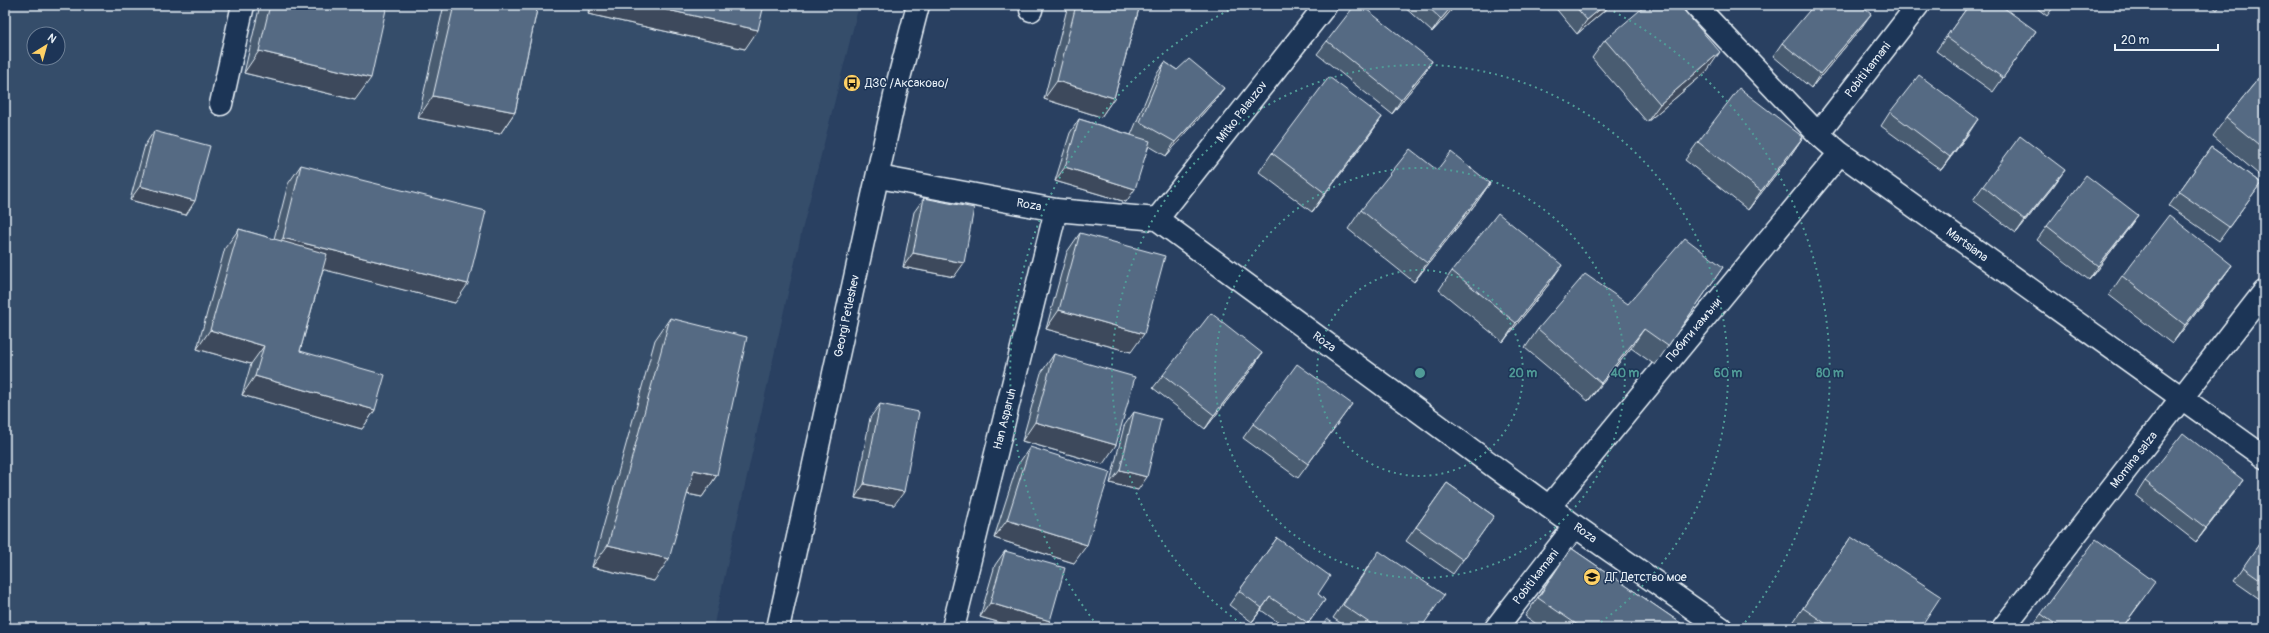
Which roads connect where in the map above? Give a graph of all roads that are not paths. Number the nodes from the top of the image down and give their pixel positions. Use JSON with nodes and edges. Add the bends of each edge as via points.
{"nodes":[{"id":1,"x":243,"y":5,"type":"edge"},
{"id":2,"x":918,"y":5,"type":"edge"},
{"id":3,"x":1326,"y":5,"type":"edge"},
{"id":4,"x":1695,"y":5,"type":"edge"},
{"id":5,"x":1918,"y":5,"type":"edge"},
{"id":6,"x":221,"y":104,"type":"dead end"},
{"id":7,"x":1818,"y":134,"type":"junction"},
{"id":8,"x":1840,"y":154,"type":"junction"},
{"id":9,"x":878,"y":177,"type":"junction"},
{"id":10,"x":1056,"y":210,"type":"junction"},
{"id":11,"x":1157,"y":219,"type":"junction"},
{"id":12,"x":2264,"y":292,"type":"edge"},
{"id":13,"x":2182,"y":399,"type":"junction"},
{"id":14,"x":2264,"y":456,"type":"edge"},
{"id":15,"x":1549,"y":507,"type":"junction"},
{"id":16,"x":1575,"y":526,"type":"junction"},
{"id":17,"x":778,"y":628,"type":"edge"},
{"id":18,"x":953,"y":628,"type":"edge"},
{"id":19,"x":1496,"y":628,"type":"edge"},
{"id":20,"x":1721,"y":628,"type":"edge"},
{"id":21,"x":2003,"y":628,"type":"edge"}],
"edges":[{"from":1,"to":6,"type":"street"},
{"from":2,"to":9,"type":"street","name":"Georgi Petleshev","via":[[898,82]]},
{"from":3,"to":11,"type":"street","name":"Mitko Palauzov"},
{"from":4,"to":7,"type":"street","name":"Martsiana"},
{"from":5,"to":7,"type":"street","name":"Pobiti kamani"},
{"from":7,"to":8,"type":"street","name":"Martsiana"},
{"from":8,"to":13,"type":"street","name":"Martsiana"},
{"from":8,"to":15,"type":"street","name":"Побити камъни"},
{"from":9,"to":10,"type":"street","name":"Roza"},
{"from":9,"to":17,"type":"street","name":"Georgi Petleshev"},
{"from":10,"to":11,"type":"street","name":"Roza"},
{"from":10,"to":18,"type":"street","name":"Han Asparuh"},
{"from":11,"to":15,"type":"street","name":"Roza"},
{"from":12,"to":13,"type":"street","name":"Momina salza"},
{"from":13,"to":14,"type":"street","name":"Martsiana"},
{"from":13,"to":21,"type":"street","name":"Momina salza"},
{"from":15,"to":16,"type":"street","name":"Roza"},
{"from":16,"to":19,"type":"street","name":"Pobiti kamani"},
{"from":16,"to":20,"type":"street","name":"Roza"}]}
